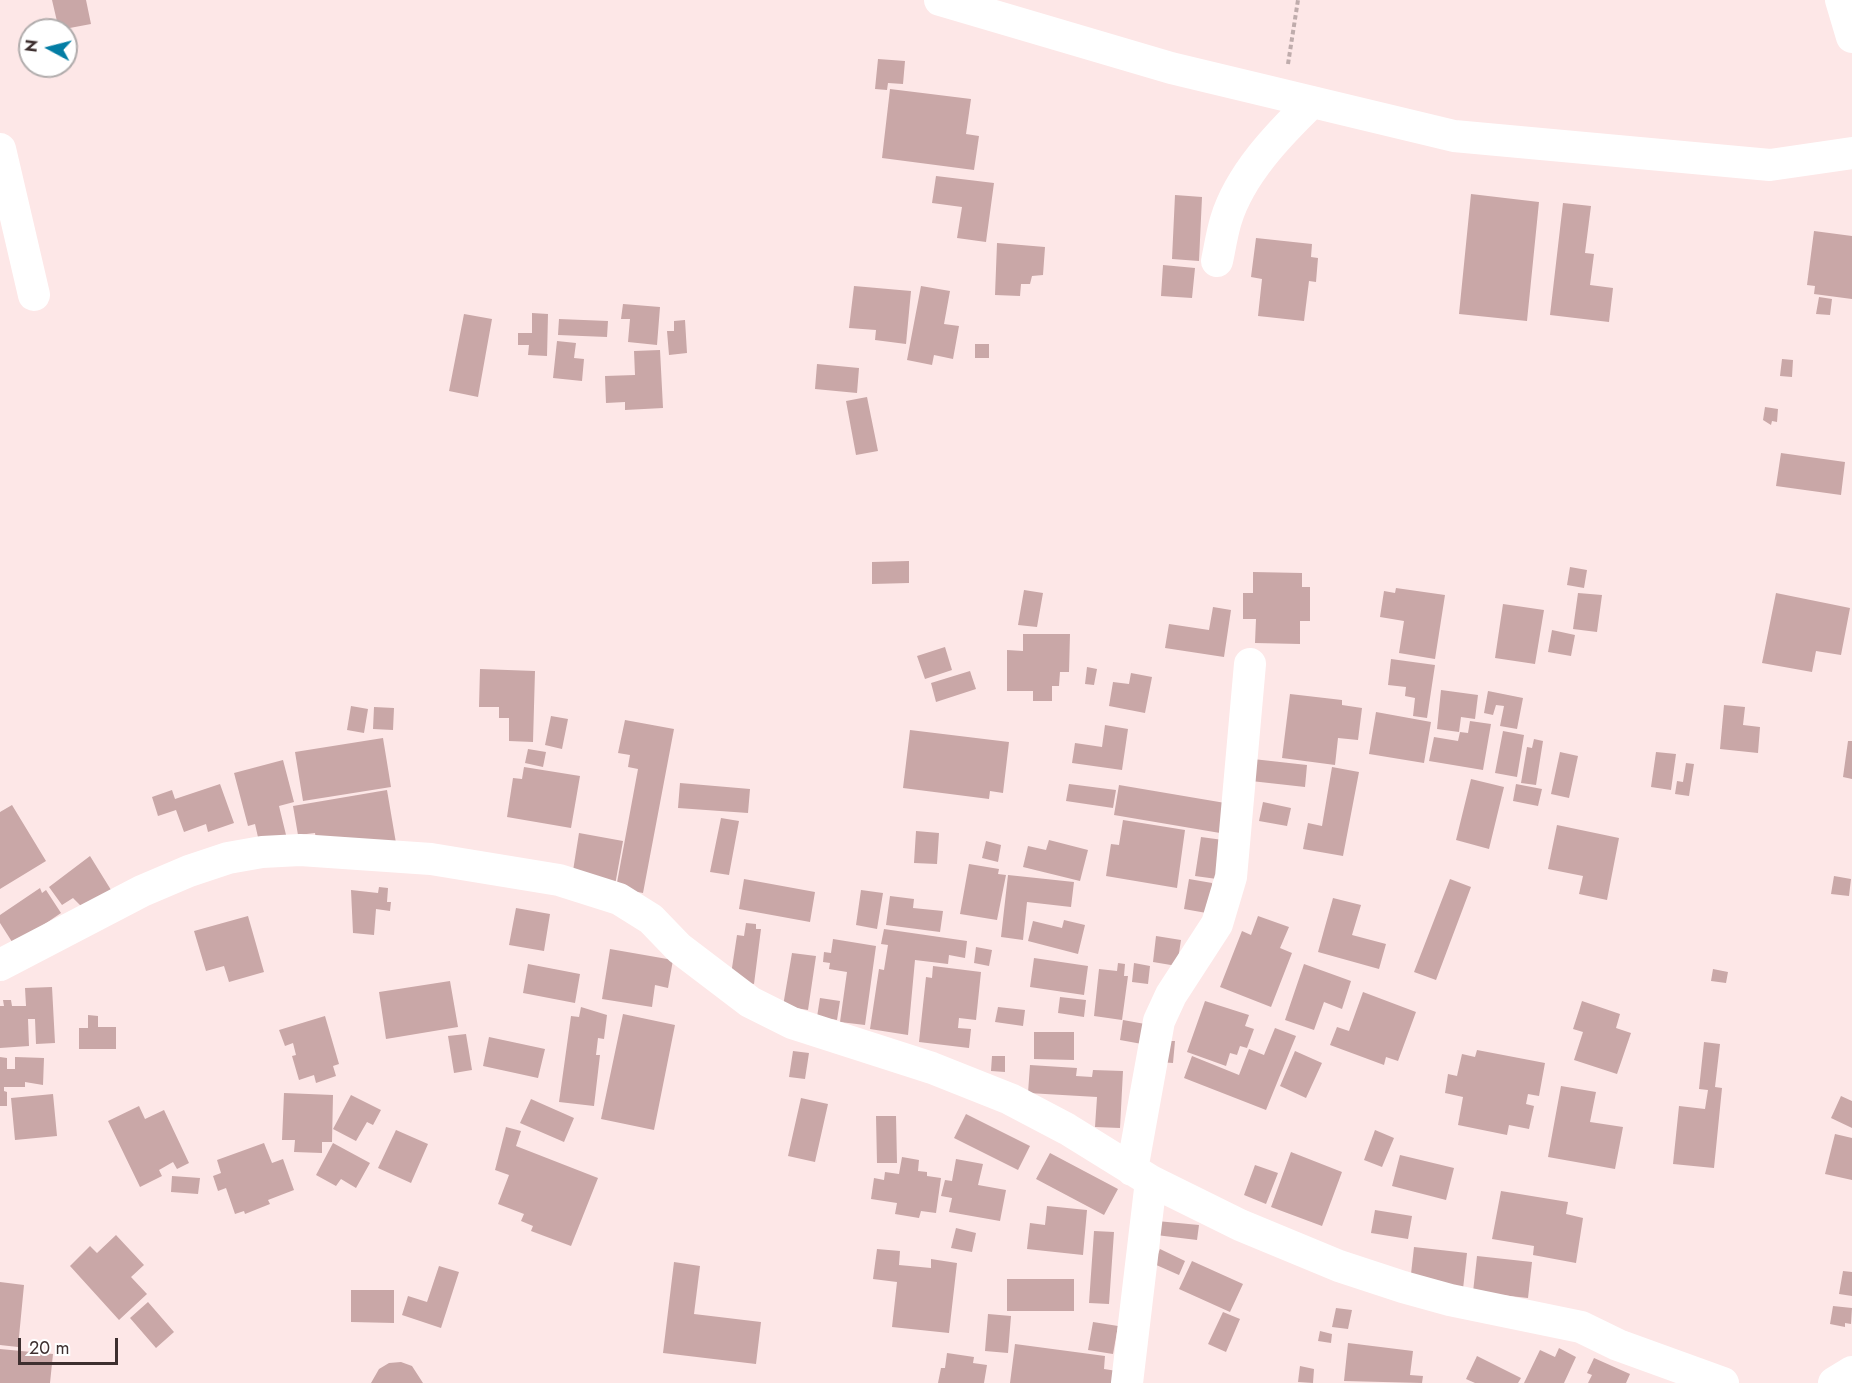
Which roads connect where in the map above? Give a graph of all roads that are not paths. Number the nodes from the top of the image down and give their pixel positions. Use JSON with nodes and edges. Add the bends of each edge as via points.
{"nodes":[{"id":1,"x":940,"y":0,"type":"edge"},
{"id":2,"x":1841,"y":0,"type":"edge"},
{"id":3,"x":1852,"y":37,"type":"edge"},
{"id":4,"x":1298,"y":98,"type":"junction"},
{"id":5,"x":0,"y":149,"type":"edge"},
{"id":6,"x":1852,"y":153,"type":"edge"},
{"id":7,"x":1217,"y":261,"type":"dead end"},
{"id":8,"x":34,"y":295,"type":"dead end"},
{"id":9,"x":1250,"y":664,"type":"dead end"},
{"id":10,"x":0,"y":965,"type":"edge"},
{"id":11,"x":1142,"y":1175,"type":"junction"},
{"id":12,"x":1852,"y":1372,"type":"edge"},
{"id":13,"x":1127,"y":1383,"type":"edge"},
{"id":14,"x":1723,"y":1383,"type":"edge"},
{"id":15,"x":1834,"y":1383,"type":"edge"}],
"edges":[{"from":1,"to":4,"type":"street","via":[[1171,68]]},
{"from":2,"to":3,"type":"street"},
{"from":4,"to":6,"type":"street","via":[[1454,136],[1710,162],[1770,165]]},
{"from":4,"to":7,"type":"street","via":[[1279,134],[1243,183],[1226,219]]},
{"from":5,"to":8,"type":"street"},
{"from":9,"to":11,"type":"street","via":[[1231,877],[1217,924],[1171,995],[1159,1021]]},
{"from":10,"to":11,"type":"street","via":[[142,891],[228,858],[300,850],[431,859],[522,872],[619,899],[651,919],[679,948],[750,1002],[792,1023],[932,1068],[1010,1099]]},
{"from":11,"to":13,"type":"street"},
{"from":11,"to":14,"type":"street","via":[[1240,1225],[1339,1266],[1450,1300],[1581,1327],[1618,1345]]},
{"from":12,"to":15,"type":"street"}]}
